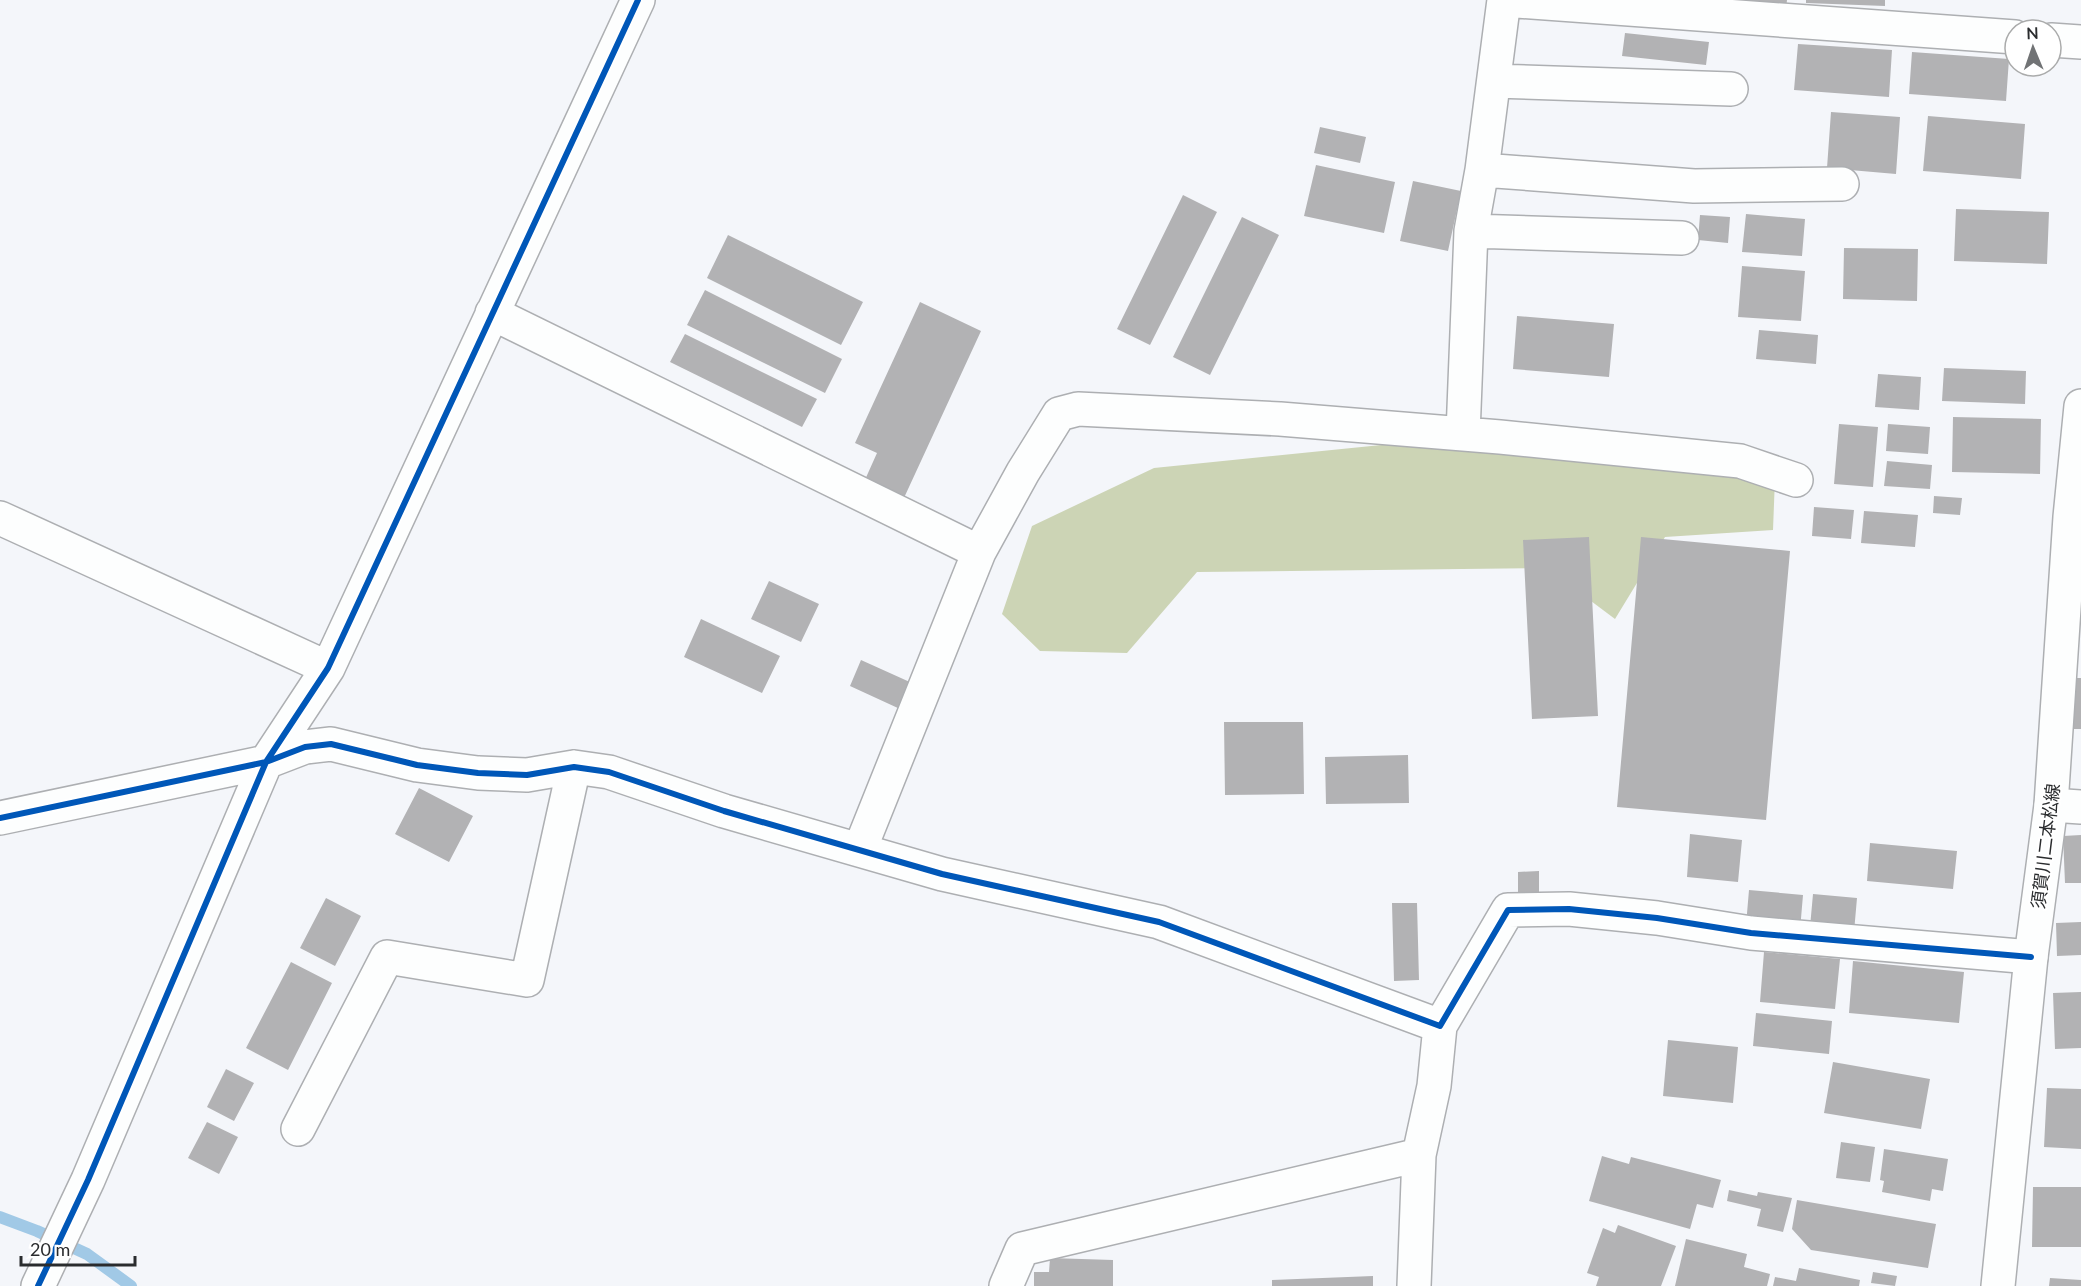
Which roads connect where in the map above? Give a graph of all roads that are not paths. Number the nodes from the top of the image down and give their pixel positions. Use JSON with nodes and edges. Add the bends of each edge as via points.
{"nodes":[{"id":1,"x":638,"y":0,"type":"edge"},
{"id":2,"x":1504,"y":0,"type":"edge"},
{"id":3,"x":2003,"y":36,"type":"edge"},
{"id":4,"x":2063,"y":41,"type":"edge"},
{"id":5,"x":2081,"y":42,"type":"edge"},
{"id":6,"x":1494,"y":81,"type":"junction"},
{"id":7,"x":1731,"y":89,"type":"dead end"},
{"id":8,"x":1482,"y":170,"type":"junction"},
{"id":9,"x":1842,"y":184,"type":"dead end"},
{"id":10,"x":1472,"y":231,"type":"junction"},
{"id":11,"x":1682,"y":238,"type":"dead end"},
{"id":12,"x":492,"y":314,"type":"junction"},
{"id":13,"x":2081,"y":406,"type":"edge"},
{"id":14,"x":1463,"y":434,"type":"junction"},
{"id":15,"x":1796,"y":480,"type":"dead end"},
{"id":16,"x":0,"y":518,"type":"edge"},
{"id":17,"x":980,"y":552,"type":"junction"},
{"id":18,"x":328,"y":669,"type":"junction"},
{"id":19,"x":266,"y":762,"type":"junction"},
{"id":20,"x":574,"y":767,"type":"junction"},
{"id":21,"x":2066,"y":806,"type":"edge"},
{"id":22,"x":0,"y":818,"type":"edge"},
{"id":23,"x":860,"y":849,"type":"junction"},
{"id":24,"x":2031,"y":957,"type":"junction"},
{"id":25,"x":1440,"y":1026,"type":"junction"},
{"id":26,"x":298,"y":1129,"type":"dead end"},
{"id":27,"x":1419,"y":1155,"type":"junction"},
{"id":28,"x":41,"y":1280,"type":"edge"},
{"id":29,"x":1006,"y":1286,"type":"edge"},
{"id":30,"x":1414,"y":1286,"type":"edge"},
{"id":31,"x":1998,"y":1286,"type":"edge"}],
"edges":[{"from":1,"to":12,"type":"street"},
{"from":2,"to":3,"type":"street"},
{"from":2,"to":6,"type":"street"},
{"from":4,"to":5,"type":"street"},
{"from":6,"to":7,"type":"street"},
{"from":6,"to":8,"type":"street"},
{"from":8,"to":9,"type":"street","via":[[1694,186]]},
{"from":8,"to":10,"type":"street"},
{"from":10,"to":11,"type":"street"},
{"from":10,"to":14,"type":"street"},
{"from":12,"to":17,"type":"street"},
{"from":12,"to":18,"type":"street"},
{"from":13,"to":21,"type":"street","name":"須賀川二本松線","via":[[2070,517]]},
{"from":14,"to":15,"type":"street","via":[[1740,461]]},
{"from":14,"to":17,"type":"street","via":[[1280,419],[1078,409],[1059,414]]},
{"from":16,"to":18,"type":"street"},
{"from":17,"to":23,"type":"street"},
{"from":18,"to":19,"type":"street"},
{"from":19,"to":20,"type":"street","via":[[305,747],[331,744],[417,765],[478,772],[527,775]]},
{"from":19,"to":22,"type":"street"},
{"from":19,"to":28,"type":"street","via":[[88,1180]]},
{"from":20,"to":23,"type":"street","via":[[609,772],[724,811]]},
{"from":20,"to":26,"type":"street","via":[[527,980],[387,957]]},
{"from":21,"to":24,"type":"street","name":"須賀川二本松線"},
{"from":23,"to":25,"type":"street","via":[[942,874],[1159,922]]},
{"from":24,"to":25,"type":"street","via":[[1751,933],[1569,909],[1508,910]]},
{"from":24,"to":31,"type":"street","name":"須賀川二本松線"},
{"from":25,"to":27,"type":"street","via":[[1434,1086]]},
{"from":27,"to":29,"type":"street","via":[[1022,1249]]},
{"from":27,"to":30,"type":"street"}]}
